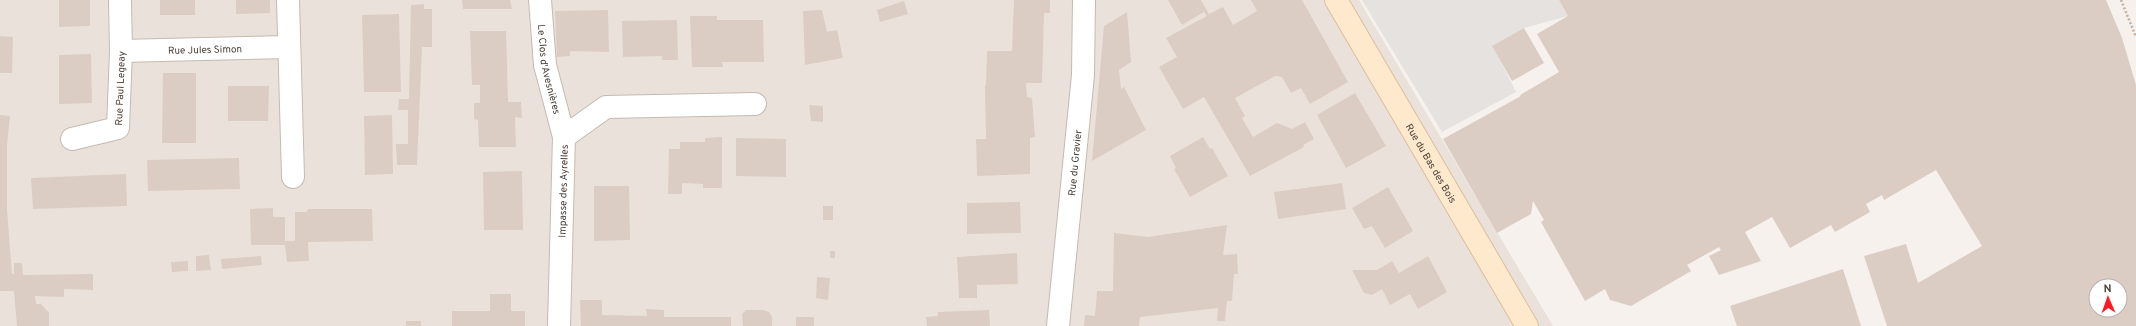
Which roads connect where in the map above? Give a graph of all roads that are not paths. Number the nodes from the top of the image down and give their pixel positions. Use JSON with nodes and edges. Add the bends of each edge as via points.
{"nodes":[{"id":1,"x":120,"y":0,"type":"edge"},
{"id":2,"x":288,"y":0,"type":"edge"},
{"id":3,"x":540,"y":0,"type":"edge"},
{"id":4,"x":1084,"y":0,"type":"edge"},
{"id":5,"x":1336,"y":0,"type":"edge"},
{"id":6,"x":289,"y":48,"type":"junction"},
{"id":7,"x":121,"y":51,"type":"junction"},
{"id":8,"x":755,"y":104,"type":"dead end"},
{"id":9,"x":564,"y":138,"type":"junction"},
{"id":10,"x":72,"y":139,"type":"dead end"},
{"id":11,"x":293,"y":177,"type":"dead end"},
{"id":12,"x":559,"y":326,"type":"edge"},
{"id":13,"x":1058,"y":326,"type":"edge"},
{"id":14,"x":1527,"y":326,"type":"edge"}],
"edges":[{"from":1,"to":7,"type":"street","name":"Rue Paul Legeay"},
{"from":2,"to":6,"type":"street"},
{"from":3,"to":9,"type":"street","name":"Le Clos d'Avesnières","via":[[544,65]]},
{"from":4,"to":13,"type":"street","name":"Rue du Gravier","via":[[1083,75]]},
{"from":5,"to":14,"type":"street","name":"Rue du Bas des Bois"},
{"from":6,"to":7,"type":"street","name":"Rue Jules Simon"},
{"from":6,"to":11,"type":"street"},
{"from":7,"to":10,"type":"street","name":"Rue Paul Legeay","via":[[118,128]]},
{"from":8,"to":9,"type":"street","name":"Impasse des Ayrelles","via":[[606,106]]},
{"from":9,"to":12,"type":"street","name":"Impasse des Ayrelles"}]}
